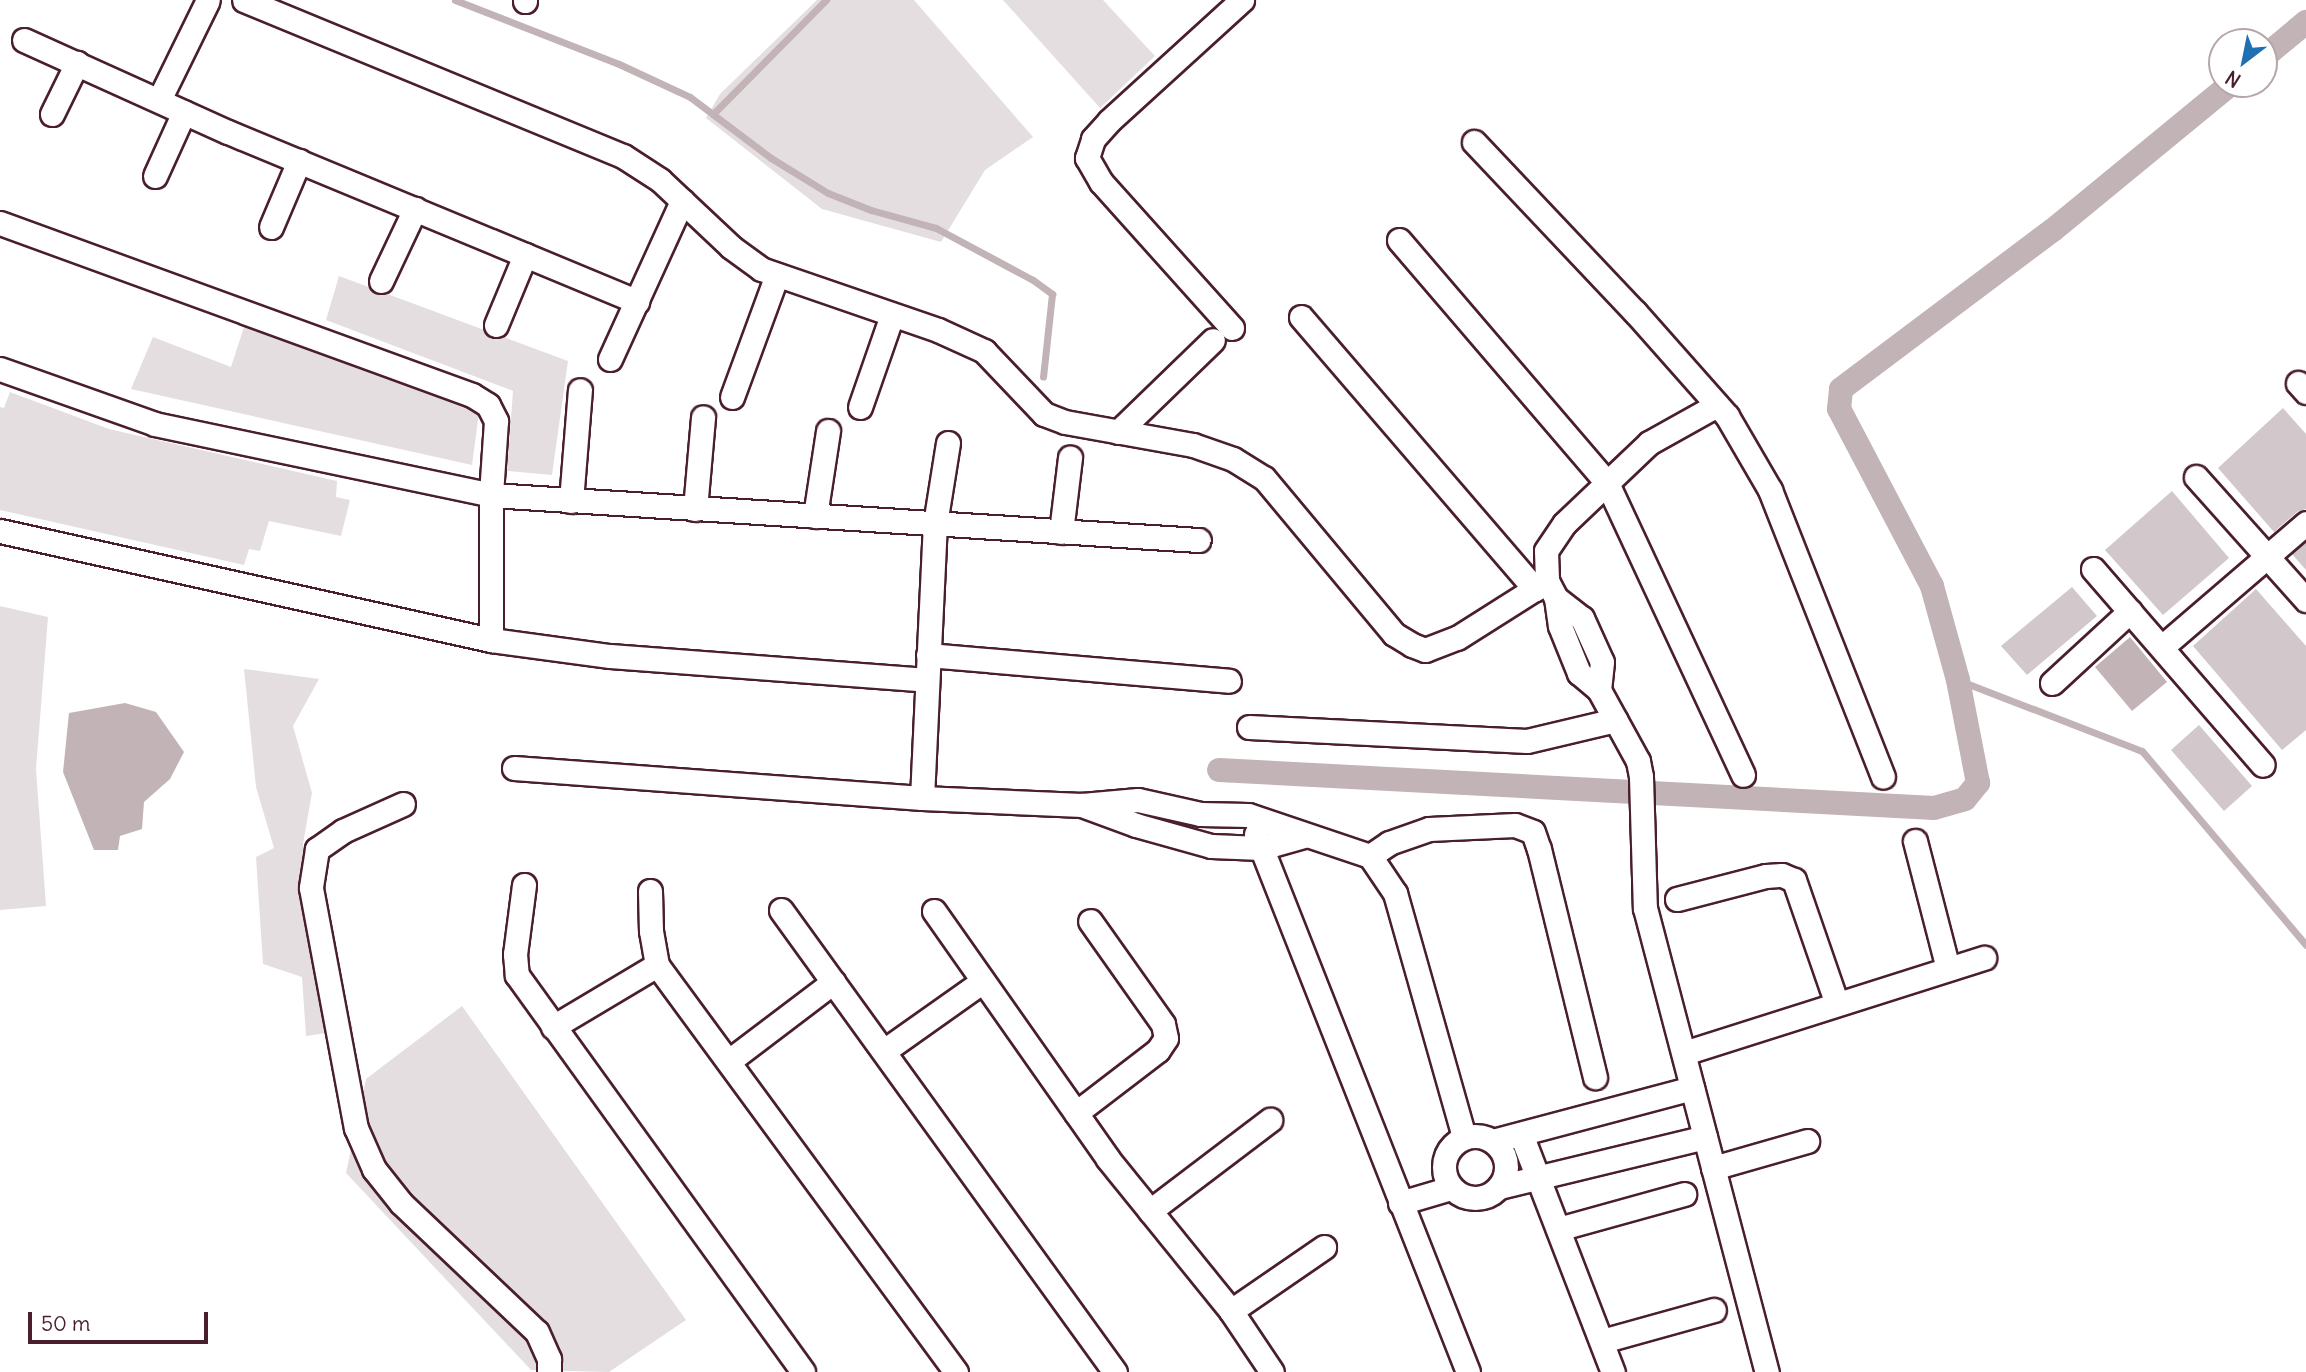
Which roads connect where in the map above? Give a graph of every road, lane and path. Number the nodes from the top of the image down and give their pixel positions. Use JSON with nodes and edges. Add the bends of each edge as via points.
{"nodes":[{"id":1,"x":208,"y":0,"type":"edge"},
{"id":2,"x":244,"y":0,"type":"edge"},
{"id":3,"x":1242,"y":0,"type":"edge"},
{"id":4,"x":24,"y":40,"type":"dead end"},
{"id":5,"x":77,"y":63,"type":"junction"},
{"id":6,"x":159,"y":100,"type":"junction"},
{"id":7,"x":184,"y":111,"type":"junction"},
{"id":8,"x":52,"y":114,"type":"dead end"},
{"id":9,"x":1475,"y":142,"type":"dead end"},
{"id":10,"x":299,"y":161,"type":"junction"},
{"id":11,"x":155,"y":176,"type":"dead end"},
{"id":12,"x":682,"y":201,"type":"junction"},
{"id":13,"x":415,"y":209,"type":"junction"},
{"id":14,"x":0,"y":223,"type":"edge"},
{"id":15,"x":271,"y":227,"type":"dead end"},
{"id":16,"x":1399,"y":240,"type":"dead end"},
{"id":17,"x":525,"y":255,"type":"junction"},
{"id":18,"x":777,"y":275,"type":"junction"},
{"id":19,"x":381,"y":281,"type":"dead end"},
{"id":20,"x":637,"y":301,"type":"junction"},
{"id":21,"x":892,"y":315,"type":"junction"},
{"id":22,"x":1301,"y":317,"type":"dead end"},
{"id":23,"x":496,"y":325,"type":"dead end"},
{"id":24,"x":610,"y":359,"type":"dead end"},
{"id":25,"x":0,"y":369,"type":"edge"},
{"id":26,"x":580,"y":390,"type":"dead end"},
{"id":27,"x":732,"y":397,"type":"dead end"},
{"id":28,"x":1717,"y":405,"type":"junction"},
{"id":29,"x":860,"y":407,"type":"dead end"},
{"id":30,"x":703,"y":417,"type":"dead end"},
{"id":31,"x":828,"y":431,"type":"dead end"},
{"id":32,"x":1118,"y":432,"type":"junction"},
{"id":33,"x":948,"y":443,"type":"dead end"},
{"id":34,"x":1070,"y":458,"type":"dead end"},
{"id":35,"x":2196,"y":477,"type":"dead end"},
{"id":36,"x":1607,"y":483,"type":"junction"},
{"id":37,"x":491,"y":495,"type":"junction"},
{"id":38,"x":571,"y":500,"type":"junction"},
{"id":39,"x":695,"y":509,"type":"junction"},
{"id":40,"x":815,"y":516,"type":"junction"},
{"id":41,"x":2306,"y":523,"type":"edge"},
{"id":42,"x":935,"y":524,"type":"junction"},
{"id":43,"x":0,"y":531,"type":"edge"},
{"id":44,"x":1061,"y":532,"type":"junction"},
{"id":45,"x":1199,"y":540,"type":"dead end"},
{"id":46,"x":2267,"y":557,"type":"junction"},
{"id":47,"x":2093,"y":569,"type":"dead end"},
{"id":48,"x":1546,"y":589,"type":"junction"},
{"id":49,"x":2306,"y":600,"type":"edge"},
{"id":50,"x":2130,"y":611,"type":"junction"},
{"id":51,"x":491,"y":640,"type":"junction"},
{"id":52,"x":2162,"y":647,"type":"junction"},
{"id":53,"x":928,"y":655,"type":"junction"},
{"id":54,"x":927,"y":680,"type":"junction"},
{"id":55,"x":1229,"y":681,"type":"dead end"},
{"id":56,"x":2052,"y":683,"type":"dead end"},
{"id":57,"x":1616,"y":720,"type":"junction"},
{"id":58,"x":1249,"y":727,"type":"dead end"},
{"id":59,"x":2263,"y":765,"type":"dead end"},
{"id":60,"x":514,"y":768,"type":"dead end"},
{"id":61,"x":1742,"y":775,"type":"dead end"},
{"id":62,"x":1883,"y":778,"type":"dead end"},
{"id":63,"x":922,"y":798,"type":"junction"},
{"id":64,"x":403,"y":804,"type":"dead end"},
{"id":65,"x":1082,"y":805,"type":"junction"},
{"id":66,"x":1248,"y":815,"type":"junction"},
{"id":67,"x":1304,"y":836,"type":"junction"},
{"id":68,"x":1915,"y":841,"type":"dead end"},
{"id":69,"x":1261,"y":848,"type":"junction"},
{"id":70,"x":1370,"y":856,"type":"junction"},
{"id":71,"x":524,"y":885,"type":"dead end"},
{"id":72,"x":650,"y":891,"type":"dead end"},
{"id":73,"x":1678,"y":900,"type":"dead end"},
{"id":74,"x":780,"y":910,"type":"dead end"},
{"id":75,"x":933,"y":911,"type":"dead end"},
{"id":76,"x":1090,"y":921,"type":"dead end"},
{"id":77,"x":1984,"y":958,"type":"dead end"},
{"id":78,"x":657,"y":965,"type":"junction"},
{"id":79,"x":1948,"y":969,"type":"junction"},
{"id":80,"x":983,"y":981,"type":"junction"},
{"id":81,"x":833,"y":982,"type":"junction"},
{"id":82,"x":1837,"y":1004,"type":"junction"},
{"id":83,"x":553,"y":1027,"type":"junction"},
{"id":84,"x":884,"y":1051,"type":"junction"},
{"id":85,"x":1684,"y":1053,"type":"junction"},
{"id":86,"x":729,"y":1061,"type":"junction"},
{"id":87,"x":1595,"y":1077,"type":"dead end"},
{"id":88,"x":1692,"y":1088,"type":"junction"},
{"id":89,"x":1076,"y":1112,"type":"junction"},
{"id":90,"x":1270,"y":1120,"type":"dead end"},
{"id":91,"x":1521,"y":1133,"type":"junction"},
{"id":92,"x":1464,"y":1137,"type":"junction"},
{"id":93,"x":1705,"y":1138,"type":"junction"},
{"id":94,"x":1493,"y":1141,"type":"junction"},
{"id":95,"x":1807,"y":1141,"type":"dead end"},
{"id":96,"x":1713,"y":1168,"type":"junction"},
{"id":97,"x":1539,"y":1178,"type":"junction"},
{"id":98,"x":1499,"y":1187,"type":"junction"},
{"id":99,"x":1451,"y":1188,"type":"junction"},
{"id":100,"x":1684,"y":1195,"type":"dead end"},
{"id":101,"x":1400,"y":1203,"type":"junction"},
{"id":102,"x":1150,"y":1212,"type":"junction"},
{"id":103,"x":1558,"y":1229,"type":"junction"},
{"id":104,"x":1324,"y":1247,"type":"dead end"},
{"id":105,"x":1714,"y":1310,"type":"dead end"},
{"id":106,"x":1231,"y":1311,"type":"junction"},
{"id":107,"x":1602,"y":1341,"type":"junction"},
{"id":108,"x":549,"y":1372,"type":"edge"},
{"id":109,"x":803,"y":1372,"type":"edge"},
{"id":110,"x":956,"y":1372,"type":"edge"},
{"id":111,"x":1115,"y":1372,"type":"edge"},
{"id":112,"x":1272,"y":1372,"type":"edge"},
{"id":113,"x":1468,"y":1372,"type":"edge"},
{"id":114,"x":1614,"y":1372,"type":"edge"},
{"id":115,"x":1767,"y":1372,"type":"edge"}],
"edges":[{"from":1,"to":6,"type":"street"},
{"from":2,"to":12,"type":"street","via":[[623,156]]},
{"from":3,"to":32,"type":"street","via":[[1109,121],[1093,139],[1087,158],[1101,182],[1223,334]]},
{"from":4,"to":5,"type":"street"},
{"from":5,"to":6,"type":"street"},
{"from":5,"to":8,"type":"street"},
{"from":6,"to":7,"type":"street"},
{"from":7,"to":10,"type":"street"},
{"from":7,"to":11,"type":"street"},
{"from":9,"to":28,"type":"street"},
{"from":10,"to":13,"type":"street"},
{"from":10,"to":15,"type":"street"},
{"from":12,"to":18,"type":"street","via":[[731,247],[761,270]]},
{"from":12,"to":20,"type":"street"},
{"from":13,"to":17,"type":"street"},
{"from":13,"to":19,"type":"street"},
{"from":14,"to":37,"type":"street","via":[[472,395],[488,405],[495,421]]},
{"from":16,"to":36,"type":"street"},
{"from":17,"to":20,"type":"street"},
{"from":17,"to":23,"type":"street"},
{"from":18,"to":21,"type":"street"},
{"from":18,"to":27,"type":"street"},
{"from":20,"to":24,"type":"street"},
{"from":21,"to":29,"type":"street"},
{"from":21,"to":32,"type":"street","via":[[984,351],[1044,414]]},
{"from":22,"to":48,"type":"street"},
{"from":25,"to":37,"type":"street","via":[[155,424]]},
{"from":26,"to":38,"type":"street"},
{"from":28,"to":36,"type":"street","via":[[1650,443]]},
{"from":28,"to":62,"type":"street","via":[[1770,490]]},
{"from":30,"to":39,"type":"street"},
{"from":31,"to":40,"type":"street"},
{"from":32,"to":48,"type":"street","via":[[1193,445],[1233,459],[1264,478],[1394,634],[1425,650],[1457,638]]},
{"from":33,"to":42,"type":"street"},
{"from":34,"to":44,"type":"street"},
{"from":35,"to":46,"type":"street"},
{"from":36,"to":48,"type":"street","via":[[1551,540],[1546,551]]},
{"from":36,"to":61,"type":"street"},
{"from":37,"to":38,"type":"street"},
{"from":37,"to":51,"type":"street"},
{"from":38,"to":39,"type":"street"},
{"from":39,"to":40,"type":"street"},
{"from":40,"to":42,"type":"street"},
{"from":41,"to":46,"type":"street"},
{"from":42,"to":44,"type":"street"},
{"from":42,"to":53,"type":"street"},
{"from":43,"to":51,"type":"street"},
{"from":44,"to":45,"type":"street"},
{"from":46,"to":49,"type":"street"},
{"from":46,"to":52,"type":"street"},
{"from":47,"to":50,"type":"street"},
{"from":48,"to":57,"type":"street","via":[[1582,618],[1602,662],[1599,690]]},
{"from":50,"to":52,"type":"street"},
{"from":50,"to":56,"type":"street"},
{"from":51,"to":54,"type":"street","via":[[610,656]]},
{"from":52,"to":59,"type":"street"},
{"from":53,"to":54,"type":"street"},
{"from":53,"to":55,"type":"street"},
{"from":54,"to":63,"type":"street"},
{"from":57,"to":58,"type":"street","via":[[1527,741]]},
{"from":57,"to":85,"type":"street","via":[[1641,777],[1645,908]]},
{"from":60,"to":63,"type":"street"},
{"from":63,"to":65,"type":"street"},
{"from":64,"to":108,"type":"street","via":[[343,831],[317,849],[311,888],[356,1128],[374,1169],[401,1203],[537,1332],[550,1359]]},
{"from":65,"to":66,"type":"street","via":[[1138,800],[1200,814]]},
{"from":65,"to":69,"type":"street","via":[[1211,846]]},
{"from":66,"to":67,"type":"street"},
{"from":66,"to":69,"type":"street"},
{"from":67,"to":69,"type":"street"},
{"from":67,"to":70,"type":"street"},
{"from":68,"to":79,"type":"street"},
{"from":69,"to":101,"type":"street"},
{"from":70,"to":87,"type":"street","via":[[1389,843],[1429,829],[1515,825],[1532,832]]},
{"from":70,"to":92,"type":"street","via":[[1395,893]]},
{"from":71,"to":83,"type":"street","via":[[517,975]]},
{"from":72,"to":78,"type":"street"},
{"from":73,"to":82,"type":"street","via":[[1766,876],[1794,880]]},
{"from":74,"to":81,"type":"street"},
{"from":75,"to":80,"type":"street"},
{"from":76,"to":89,"type":"street","via":[[1163,1024],[1166,1038],[1158,1050]]},
{"from":77,"to":79,"type":"street"},
{"from":78,"to":83,"type":"street"},
{"from":78,"to":86,"type":"street"},
{"from":79,"to":82,"type":"street"},
{"from":80,"to":84,"type":"street"},
{"from":80,"to":89,"type":"street"},
{"from":81,"to":84,"type":"street"},
{"from":81,"to":86,"type":"street"},
{"from":82,"to":85,"type":"street"},
{"from":83,"to":109,"type":"street"},
{"from":84,"to":111,"type":"street"},
{"from":85,"to":88,"type":"street"},
{"from":86,"to":110,"type":"street"},
{"from":88,"to":91,"type":"street"},
{"from":88,"to":93,"type":"street"},
{"from":89,"to":102,"type":"street"},
{"from":90,"to":102,"type":"street"},
{"from":91,"to":94,"type":"street"},
{"from":91,"to":97,"type":"street"},
{"from":92,"to":94,"type":"street","via":[[1484,1136]]},
{"from":92,"to":99,"type":"street","via":[[1444,1158]]},
{"from":93,"to":96,"type":"street"},
{"from":93,"to":97,"type":"street"},
{"from":94,"to":98,"type":"street","via":[[1507,1167]]},
{"from":95,"to":96,"type":"street"},
{"from":96,"to":115,"type":"street"},
{"from":97,"to":98,"type":"street"},
{"from":97,"to":103,"type":"street"},
{"from":98,"to":99,"type":"street","via":[[1491,1194],[1470,1198]]},
{"from":99,"to":101,"type":"street"},
{"from":100,"to":103,"type":"street"},
{"from":101,"to":113,"type":"street"},
{"from":102,"to":106,"type":"street"},
{"from":103,"to":107,"type":"street"},
{"from":104,"to":106,"type":"street"},
{"from":105,"to":107,"type":"street"},
{"from":106,"to":112,"type":"street"},
{"from":107,"to":114,"type":"street"}]}
